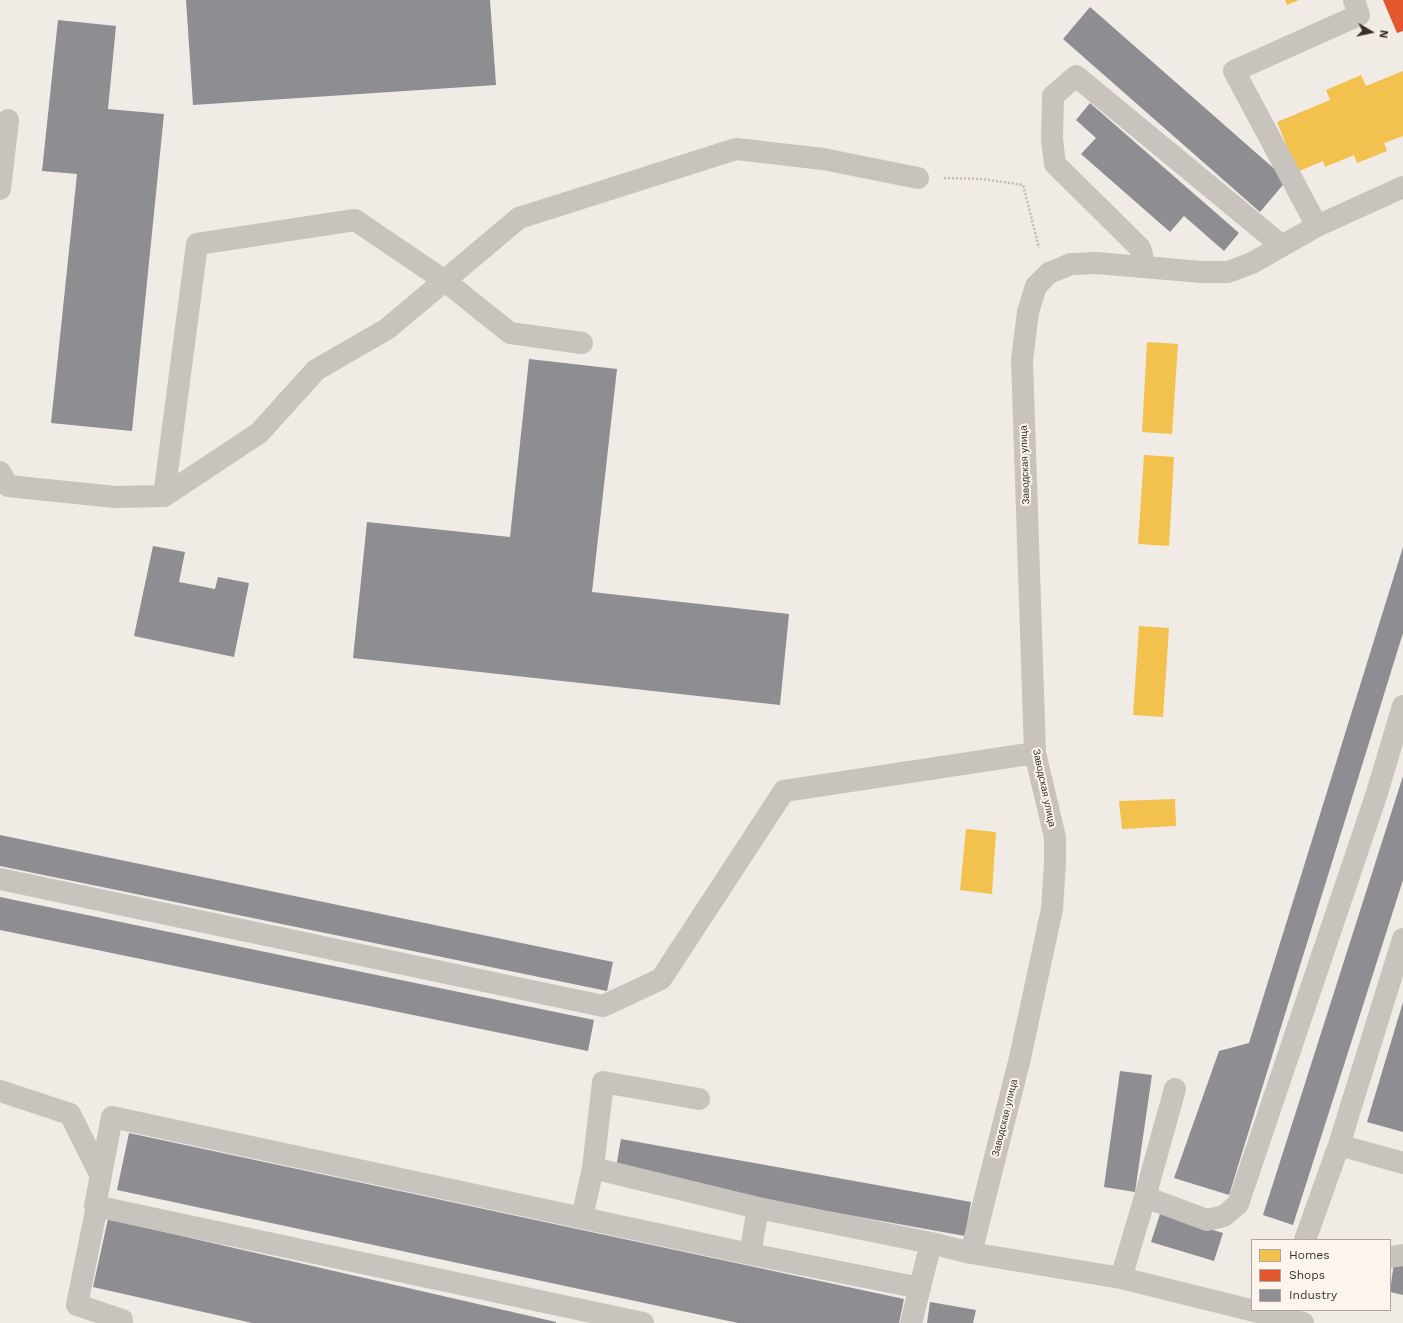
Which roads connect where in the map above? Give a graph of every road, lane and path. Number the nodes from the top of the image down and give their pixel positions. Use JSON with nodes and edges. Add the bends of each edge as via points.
{"nodes":[{"id":1,"x":1354,"y":0,"type":"edge"},
{"id":2,"x":8,"y":120,"type":"dead end"},
{"id":3,"x":918,"y":178,"type":"joint"},
{"id":4,"x":1403,"y":188,"type":"edge"},
{"id":5,"x":0,"y":189,"type":"edge"},
{"id":6,"x":1317,"y":226,"type":"junction"},
{"id":7,"x":1282,"y":246,"type":"junction"},
{"id":8,"x":1145,"y":266,"type":"junction"},
{"id":9,"x":1049,"y":273,"type":"junction"},
{"id":10,"x":445,"y":280,"type":"junction"},
{"id":11,"x":582,"y":343,"type":"dead end"},
{"id":12,"x":0,"y":472,"type":"edge"},
{"id":13,"x":164,"y":496,"type":"junction"},
{"id":14,"x":1403,"y":706,"type":"edge"},
{"id":15,"x":1035,"y":754,"type":"junction"},
{"id":16,"x":0,"y":879,"type":"edge"},
{"id":17,"x":1403,"y":939,"type":"edge"},
{"id":18,"x":1175,"y":1089,"type":"dead end"},
{"id":19,"x":0,"y":1091,"type":"edge"},
{"id":20,"x":699,"y":1099,"type":"dead end"},
{"id":21,"x":1339,"y":1145,"type":"junction"},
{"id":22,"x":1403,"y":1163,"type":"edge"},
{"id":23,"x":593,"y":1168,"type":"junction"},
{"id":24,"x":101,"y":1176,"type":"junction"},
{"id":25,"x":1145,"y":1197,"type":"junction"},
{"id":26,"x":97,"y":1206,"type":"junction"},
{"id":27,"x":758,"y":1208,"type":"junction"},
{"id":28,"x":582,"y":1218,"type":"junction"},
{"id":29,"x":1305,"y":1239,"type":"edge"},
{"id":30,"x":930,"y":1243,"type":"junction"},
{"id":31,"x":972,"y":1253,"type":"junction"},
{"id":32,"x":750,"y":1254,"type":"junction"},
{"id":33,"x":1403,"y":1255,"type":"edge"},
{"id":34,"x":1391,"y":1257,"type":"edge"},
{"id":35,"x":1121,"y":1278,"type":"junction"},
{"id":36,"x":920,"y":1288,"type":"junction"},
{"id":37,"x":1251,"y":1310,"type":"edge"},
{"id":38,"x":1254,"y":1311,"type":"edge"},
{"id":39,"x":122,"y":1323,"type":"edge"},
{"id":40,"x":643,"y":1323,"type":"edge"},
{"id":41,"x":911,"y":1323,"type":"edge"},
{"id":42,"x":1303,"y":1323,"type":"edge"}],
"edges":[{"from":1,"to":6,"type":"street","via":[[1359,15],[1234,71]]},
{"from":2,"to":5,"type":"street"},
{"from":3,"to":9,"type":"path","via":[[983,179],[1023,185],[1037,242]]},
{"from":3,"to":10,"type":"street","via":[[823,159],[736,149],[519,218]]},
{"from":4,"to":6,"type":"street"},
{"from":6,"to":7,"type":"street"},
{"from":7,"to":8,"type":"street","via":[[1252,263],[1228,272]]},
{"from":7,"to":8,"type":"street","via":[[1076,76],[1053,96],[1052,139],[1055,164],[1140,248]]},
{"from":8,"to":9,"type":"street","via":[[1071,264]]},
{"from":9,"to":15,"type":"street","name":"Заводская улица","via":[[1036,286],[1030,306],[1022,360]]},
{"from":10,"to":11,"type":"street","via":[[510,333]]},
{"from":10,"to":13,"type":"street","via":[[387,329],[316,370],[259,433]]},
{"from":10,"to":13,"type":"street","via":[[355,220],[197,244]]},
{"from":12,"to":13,"type":"street","via":[[8,486],[115,497]]},
{"from":14,"to":25,"type":"street","via":[[1376,796],[1238,1204],[1224,1216],[1207,1220]]},
{"from":15,"to":16,"type":"street","via":[[784,791],[661,979],[603,1006]]},
{"from":15,"to":31,"type":"street","name":"Заводская улица","via":[[1055,837],[1052,909],[1020,1058]]},
{"from":17,"to":21,"type":"street"},
{"from":18,"to":25,"type":"street"},
{"from":19,"to":24,"type":"street","via":[[70,1114]]},
{"from":20,"to":23,"type":"street","via":[[603,1082]]},
{"from":21,"to":22,"type":"street"},
{"from":21,"to":29,"type":"street"},
{"from":23,"to":27,"type":"street"},
{"from":23,"to":28,"type":"street"},
{"from":24,"to":26,"type":"street"},
{"from":24,"to":28,"type":"street","via":[[112,1117]]},
{"from":25,"to":35,"type":"street"},
{"from":26,"to":39,"type":"street","via":[[77,1305],[122,1320]]},
{"from":26,"to":40,"type":"street"},
{"from":27,"to":30,"type":"street"},
{"from":27,"to":32,"type":"street"},
{"from":28,"to":32,"type":"street"},
{"from":30,"to":31,"type":"street"},
{"from":30,"to":36,"type":"street"},
{"from":31,"to":35,"type":"street"},
{"from":32,"to":36,"type":"street"},
{"from":33,"to":34,"type":"street"},
{"from":35,"to":37,"type":"street"},
{"from":36,"to":41,"type":"street"},
{"from":38,"to":42,"type":"street"}]}
